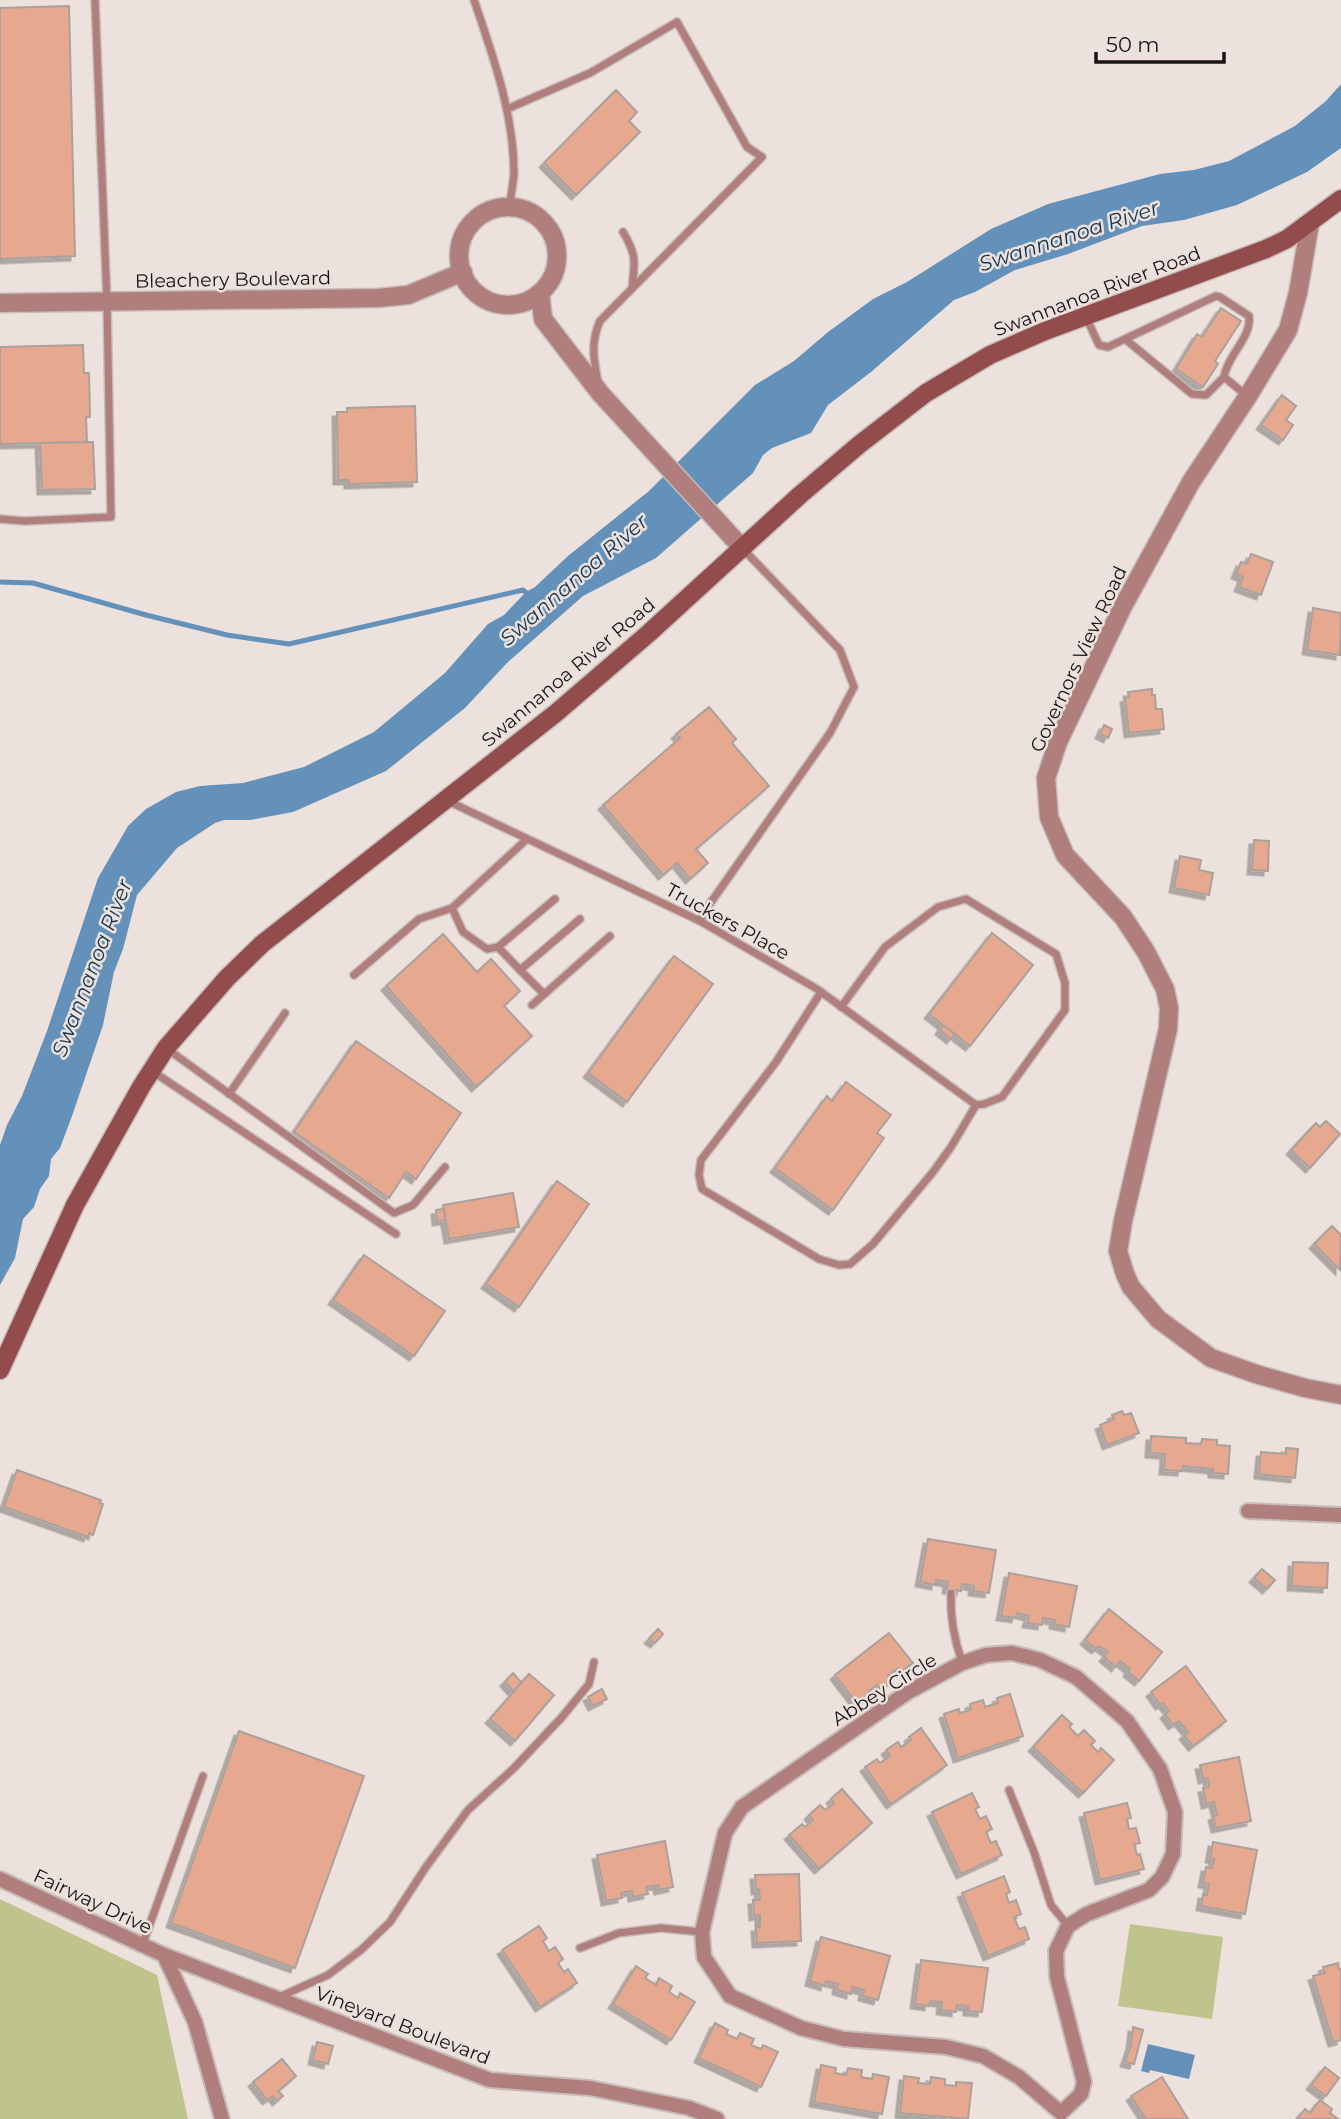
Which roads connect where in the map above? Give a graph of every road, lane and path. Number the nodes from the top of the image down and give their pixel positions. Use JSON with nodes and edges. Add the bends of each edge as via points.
{"nodes":[{"id":1,"x":95,"y":0,"type":"edge"},
{"id":2,"x":474,"y":0,"type":"edge"},
{"id":3,"x":507,"y":109,"type":"junction"},
{"id":4,"x":1341,"y":199,"type":"edge"},
{"id":5,"x":509,"y":207,"type":"junction"},
{"id":6,"x":1310,"y":223,"type":"junction"},
{"id":7,"x":623,"y":232,"type":"dead end"},
{"id":8,"x":463,"y":272,"type":"junction"},
{"id":9,"x":632,"y":288,"type":"junction"},
{"id":10,"x":540,"y":293,"type":"junction"},
{"id":11,"x":107,"y":302,"type":"junction"},
{"id":12,"x":0,"y":303,"type":"edge"},
{"id":13,"x":1085,"y":315,"type":"junction"},
{"id":14,"x":1125,"y":339,"type":"junction"},
{"id":15,"x":1224,"y":377,"type":"junction"},
{"id":16,"x":600,"y":393,"type":"junction"},
{"id":17,"x":1248,"y":396,"type":"junction"},
{"id":18,"x":0,"y":519,"type":"edge"},
{"id":19,"x":743,"y":549,"type":"junction"},
{"id":20,"x":445,"y":799,"type":"junction"},
{"id":21,"x":527,"y":839,"type":"junction"},
{"id":22,"x":555,"y":899,"type":"dead end"},
{"id":23,"x":452,"y":908,"type":"junction"},
{"id":24,"x":580,"y":919,"type":"dead end"},
{"id":25,"x":700,"y":921,"type":"junction"},
{"id":26,"x":610,"y":936,"type":"dead end"},
{"id":27,"x":498,"y":947,"type":"junction"},
{"id":28,"x":520,"y":970,"type":"junction"},
{"id":29,"x":354,"y":975,"type":"dead end"},
{"id":30,"x":821,"y":992,"type":"junction"},
{"id":31,"x":544,"y":994,"type":"junction"},
{"id":32,"x":532,"y":1005,"type":"dead end"},
{"id":33,"x":841,"y":1007,"type":"junction"},
{"id":34,"x":285,"y":1013,"type":"dead end"},
{"id":35,"x":166,"y":1048,"type":"junction"},
{"id":36,"x":152,"y":1070,"type":"junction"},
{"id":37,"x":229,"y":1094,"type":"junction"},
{"id":38,"x":976,"y":1105,"type":"junction"},
{"id":39,"x":445,"y":1167,"type":"dead end"},
{"id":40,"x":396,"y":1234,"type":"dead end"},
{"id":41,"x":0,"y":1370,"type":"edge"},
{"id":42,"x":1341,"y":1395,"type":"edge"},
{"id":43,"x":1248,"y":1511,"type":"dead end"},
{"id":44,"x":1341,"y":1515,"type":"edge"},
{"id":45,"x":951,"y":1592,"type":"dead end"},
{"id":46,"x":594,"y":1662,"type":"dead end"},
{"id":47,"x":962,"y":1663,"type":"junction"},
{"id":48,"x":203,"y":1776,"type":"dead end"},
{"id":49,"x":1009,"y":1790,"type":"dead end"},
{"id":50,"x":0,"y":1879,"type":"edge"},
{"id":51,"x":1068,"y":1926,"type":"junction"},
{"id":52,"x":702,"y":1932,"type":"junction"},
{"id":53,"x":142,"y":1945,"type":"junction"},
{"id":54,"x":580,"y":1948,"type":"dead end"},
{"id":55,"x":164,"y":1955,"type":"junction"},
{"id":56,"x":276,"y":1998,"type":"junction"},
{"id":57,"x":1063,"y":2116,"type":"edge"},
{"id":58,"x":222,"y":2119,"type":"edge"},
{"id":59,"x":717,"y":2119,"type":"edge"}],
"edges":[{"from":1,"to":11,"type":"lane"},
{"from":2,"to":3,"type":"lane"},
{"from":3,"to":5,"type":"lane","via":[[514,175]]},
{"from":3,"to":9,"type":"lane","via":[[590,73],[677,22],[747,147],[762,158]]},
{"from":4,"to":6,"type":"main road","name":"Swannanoa River Road"},
{"from":5,"to":8,"type":"street","via":[[494,209],[469,227],[462,241]]},
{"from":5,"to":10,"type":"street","via":[[541,219],[557,248],[550,281]]},
{"from":6,"to":13,"type":"main road","name":"Swannanoa River Road","via":[[1266,248]]},
{"from":6,"to":17,"type":"street","name":"Governors View Road","via":[[1288,330]]},
{"from":7,"to":9,"type":"lane","via":[[633,248]]},
{"from":8,"to":10,"type":"street","via":[[470,286],[496,303],[511,305]]},
{"from":8,"to":11,"type":"street","name":"Bleachery Boulevard","via":[[408,295],[378,298]]},
{"from":9,"to":16,"type":"lane","via":[[600,321],[594,336]]},
{"from":10,"to":16,"type":"street","via":[[543,319]]},
{"from":11,"to":12,"type":"street","name":"Bleachery Boulevard"},
{"from":11,"to":18,"type":"lane","via":[[111,517]]},
{"from":13,"to":14,"type":"lane","via":[[1099,345],[1108,347]]},
{"from":13,"to":19,"type":"main road","name":"Swannanoa River Road","via":[[990,355],[926,393],[800,495]]},
{"from":14,"to":15,"type":"lane","via":[[1192,394],[1206,395]]},
{"from":14,"to":15,"type":"lane","via":[[1216,296],[1249,316],[1250,325],[1225,367]]},
{"from":15,"to":17,"type":"lane"},
{"from":16,"to":19,"type":"street"},
{"from":17,"to":42,"type":"street","name":"Governors View Road","via":[[1191,481],[1122,608],[1058,742],[1046,778],[1049,817],[1065,855],[1123,917],[1146,952],[1165,989],[1169,1008],[1118,1251],[1131,1287],[1158,1319],[1211,1359]]},
{"from":19,"to":20,"type":"main road","name":"Swannanoa River Road","via":[[556,713]]},
{"from":19,"to":25,"type":"lane","via":[[840,650],[854,687],[830,733]]},
{"from":20,"to":21,"type":"lane","name":"Truckers Place"},
{"from":20,"to":35,"type":"main road","name":"Swannanoa River Road","via":[[262,944]]},
{"from":21,"to":23,"type":"lane"},
{"from":21,"to":25,"type":"lane","name":"Truckers Place"},
{"from":22,"to":27,"type":"lane"},
{"from":23,"to":27,"type":"lane","via":[[463,932],[487,949]]},
{"from":23,"to":29,"type":"lane","via":[[419,919]]},
{"from":24,"to":28,"type":"lane"},
{"from":25,"to":30,"type":"lane","name":"Truckers Place"},
{"from":26,"to":31,"type":"lane"},
{"from":27,"to":28,"type":"lane"},
{"from":28,"to":31,"type":"lane"},
{"from":30,"to":33,"type":"lane","name":"Truckers Place"},
{"from":30,"to":38,"type":"lane","via":[[776,1062],[701,1160],[702,1189],[819,1259],[850,1264],[873,1244],[933,1172]]},
{"from":31,"to":32,"type":"lane"},
{"from":33,"to":38,"type":"lane","name":"Truckers Place"},
{"from":33,"to":38,"type":"lane","via":[[886,947],[939,907],[966,900],[1056,954],[1065,983],[1065,1010],[1002,1097]]},
{"from":34,"to":37,"type":"lane"},
{"from":35,"to":36,"type":"main road","name":"Swannanoa River Road"},
{"from":35,"to":37,"type":"lane"},
{"from":36,"to":40,"type":"lane"},
{"from":36,"to":41,"type":"main road","name":"Swannanoa River Road","via":[[75,1205]]},
{"from":37,"to":39,"type":"lane","via":[[394,1213],[413,1205]]},
{"from":43,"to":44,"type":"street"},
{"from":45,"to":47,"type":"lane","via":[[954,1639]]},
{"from":46,"to":56,"type":"lane","via":[[589,1684],[514,1768],[468,1810],[390,1922],[328,1975]]},
{"from":47,"to":51,"type":"street","name":"Abbey Circle","via":[[1012,1653],[1076,1677],[1127,1721],[1160,1769],[1175,1812],[1173,1854],[1162,1877],[1149,1890]]},
{"from":47,"to":52,"type":"street","name":"Abbey Circle","via":[[908,1692],[742,1807],[725,1833]]},
{"from":48,"to":53,"type":"lane"},
{"from":49,"to":51,"type":"lane","via":[[1051,1905]]},
{"from":50,"to":53,"type":"street","name":"Fairway Drive"},
{"from":51,"to":57,"type":"street","name":"Abbey Circle","via":[[1056,1951],[1058,1977],[1084,2082],[1081,2094]]},
{"from":52,"to":54,"type":"lane","via":[[661,1928],[619,1933]]},
{"from":52,"to":57,"type":"street","name":"Abbey Circle","via":[[704,1957],[730,1996],[801,2028],[844,2039],[946,2046],[983,2056],[1019,2077]]},
{"from":53,"to":55,"type":"street","name":"Fairway Drive"},
{"from":55,"to":56,"type":"street","name":"Vineyard Boulevard"},
{"from":55,"to":58,"type":"street","name":"Fairway Drive","via":[[195,2022]]},
{"from":56,"to":59,"type":"street","name":"Vineyard Boulevard","via":[[490,2080],[590,2088],[689,2108]]}]}
